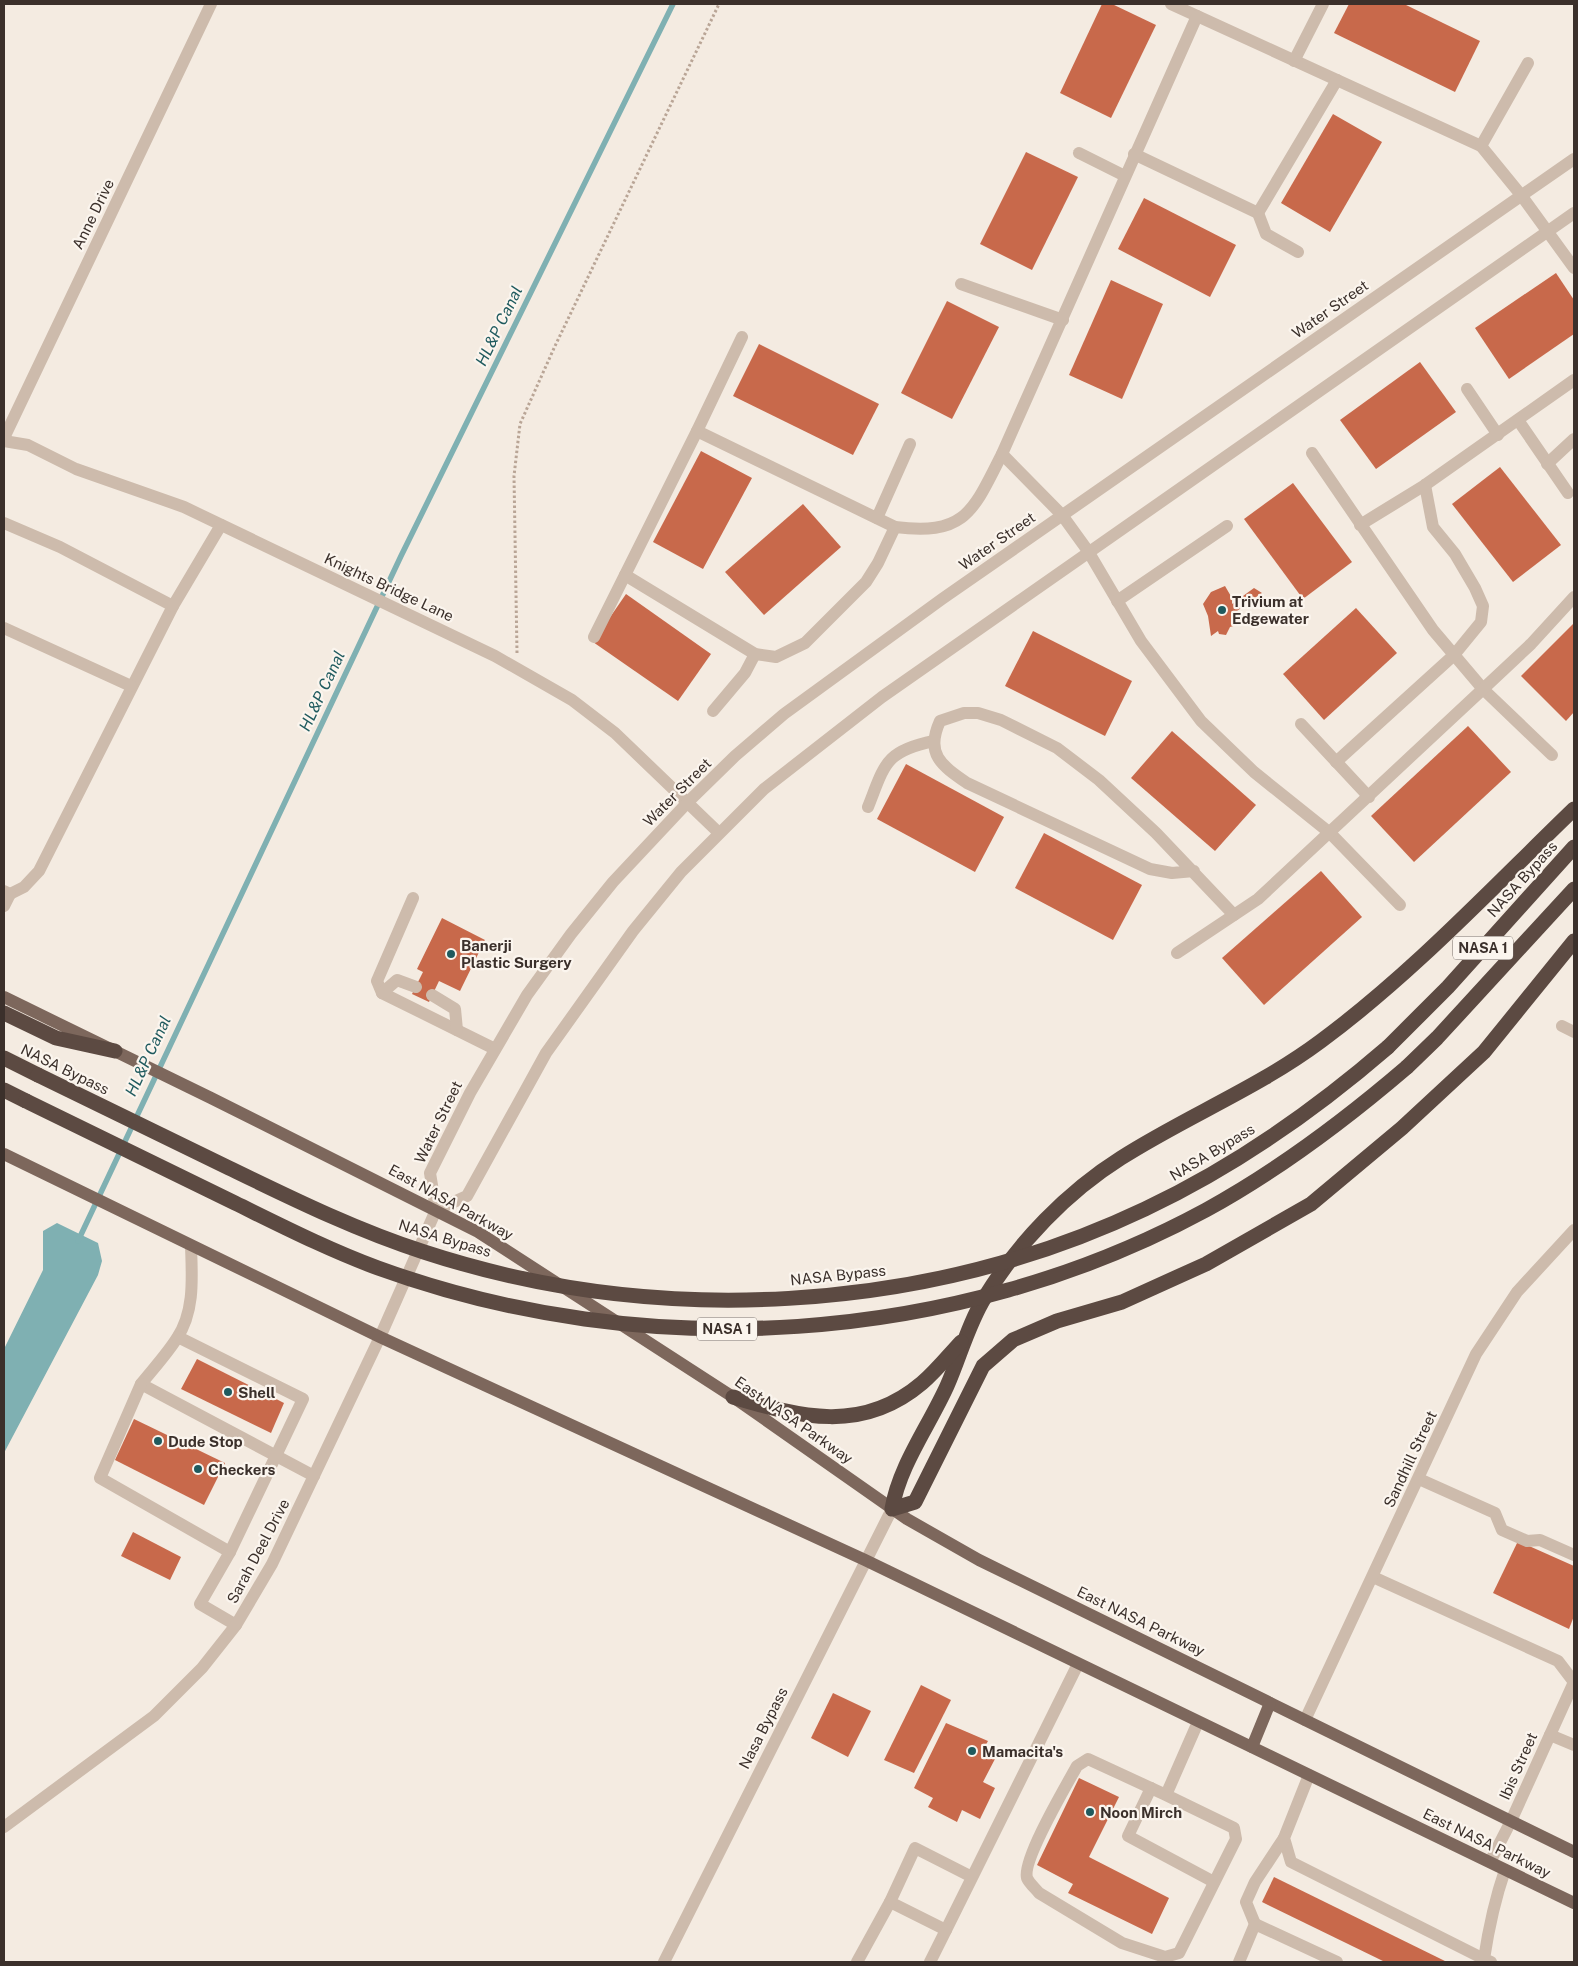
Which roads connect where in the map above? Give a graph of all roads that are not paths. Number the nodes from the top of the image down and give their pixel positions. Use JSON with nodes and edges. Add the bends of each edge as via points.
{"nodes":[{"id":1,"x":211,"y":4,"type":"edge"},
{"id":2,"x":1170,"y":4,"type":"edge"},
{"id":3,"x":1323,"y":4,"type":"edge"},
{"id":4,"x":1197,"y":16,"type":"junction"},
{"id":5,"x":1294,"y":61,"type":"junction"},
{"id":6,"x":1528,"y":64,"type":"dead end"},
{"id":7,"x":1337,"y":80,"type":"junction"},
{"id":8,"x":1481,"y":146,"type":"junction"},
{"id":9,"x":1079,"y":153,"type":"dead end"},
{"id":10,"x":1134,"y":154,"type":"junction"},
{"id":11,"x":1574,"y":158,"type":"edge"},
{"id":12,"x":1125,"y":176,"type":"junction"},
{"id":13,"x":1521,"y":195,"type":"junction"},
{"id":14,"x":1258,"y":213,"type":"junction"},
{"id":15,"x":1574,"y":213,"type":"edge"},
{"id":16,"x":1547,"y":232,"type":"junction"},
{"id":17,"x":1298,"y":252,"type":"dead end"},
{"id":18,"x":1574,"y":268,"type":"edge"},
{"id":19,"x":961,"y":284,"type":"dead end"},
{"id":20,"x":1063,"y":320,"type":"junction"},
{"id":21,"x":742,"y":336,"type":"dead end"},
{"id":22,"x":1574,"y":380,"type":"edge"},
{"id":23,"x":1467,"y":389,"type":"dead end"},
{"id":24,"x":1518,"y":420,"type":"junction"},
{"id":25,"x":698,"y":431,"type":"junction"},
{"id":26,"x":1498,"y":435,"type":"junction"},
{"id":27,"x":1574,"y":438,"type":"edge"},
{"id":28,"x":4,"y":439,"type":"edge"},
{"id":29,"x":910,"y":444,"type":"dead end"},
{"id":30,"x":1312,"y":453,"type":"dead end"},
{"id":31,"x":1002,"y":454,"type":"junction"},
{"id":32,"x":1547,"y":464,"type":"junction"},
{"id":33,"x":1425,"y":485,"type":"junction"},
{"id":34,"x":1568,"y":493,"type":"dead end"},
{"id":35,"x":1062,"y":515,"type":"junction"},
{"id":36,"x":877,"y":518,"type":"junction"},
{"id":37,"x":4,"y":523,"type":"edge"},
{"id":38,"x":221,"y":525,"type":"junction"},
{"id":39,"x":1360,"y":525,"type":"junction"},
{"id":40,"x":1227,"y":526,"type":"dead end"},
{"id":41,"x":895,"y":527,"type":"junction"},
{"id":42,"x":1088,"y":551,"type":"junction"},
{"id":43,"x":625,"y":575,"type":"junction"},
{"id":44,"x":1574,"y":597,"type":"edge"},
{"id":45,"x":1117,"y":601,"type":"junction"},
{"id":46,"x":173,"y":606,"type":"junction"},
{"id":47,"x":4,"y":628,"type":"edge"},
{"id":48,"x":594,"y":636,"type":"dead end"},
{"id":49,"x":755,"y":654,"type":"junction"},
{"id":50,"x":1454,"y":655,"type":"junction"},
{"id":51,"x":131,"y":686,"type":"junction"},
{"id":52,"x":1483,"y":690,"type":"junction"},
{"id":53,"x":713,"y":711,"type":"dead end"},
{"id":54,"x":1301,"y":724,"type":"dead end"},
{"id":55,"x":934,"y":741,"type":"junction"},
{"id":56,"x":1552,"y":755,"type":"dead end"},
{"id":57,"x":1336,"y":762,"type":"junction"},
{"id":58,"x":1369,"y":797,"type":"junction"},
{"id":59,"x":688,"y":802,"type":"junction"},
{"id":60,"x":868,"y":807,"type":"dead end"},
{"id":61,"x":1574,"y":809,"type":"edge"},
{"id":62,"x":718,"y":832,"type":"junction"},
{"id":63,"x":1330,"y":833,"type":"junction"},
{"id":64,"x":1574,"y":847,"type":"edge"},
{"id":65,"x":1194,"y":871,"type":"junction"},
{"id":66,"x":1574,"y":889,"type":"edge"},
{"id":67,"x":7,"y":892,"type":"edge"},
{"id":68,"x":414,"y":898,"type":"dead end"},
{"id":69,"x":1400,"y":905,"type":"dead end"},
{"id":70,"x":4,"y":906,"type":"edge"},
{"id":71,"x":1234,"y":914,"type":"junction"},
{"id":72,"x":1574,"y":941,"type":"edge"},
{"id":73,"x":1177,"y":953,"type":"dead end"},
{"id":74,"x":416,"y":986,"type":"dead end"},
{"id":75,"x":382,"y":993,"type":"junction"},
{"id":76,"x":432,"y":995,"type":"dead end"},
{"id":77,"x":4,"y":998,"type":"edge"},
{"id":78,"x":4,"y":1013,"type":"edge"},
{"id":79,"x":1562,"y":1026,"type":"dead end"},
{"id":80,"x":457,"y":1030,"type":"junction"},
{"id":81,"x":1574,"y":1032,"type":"edge"},
{"id":82,"x":495,"y":1049,"type":"junction"},
{"id":83,"x":115,"y":1051,"type":"junction"},
{"id":84,"x":4,"y":1058,"type":"edge"},
{"id":85,"x":4,"y":1090,"type":"edge"},
{"id":86,"x":4,"y":1154,"type":"edge"},
{"id":87,"x":436,"y":1210,"type":"junction"},
{"id":88,"x":1574,"y":1230,"type":"edge"},
{"id":89,"x":192,"y":1246,"type":"junction"},
{"id":90,"x":969,"y":1333,"type":"junction"},
{"id":91,"x":178,"y":1337,"type":"junction"},
{"id":92,"x":380,"y":1337,"type":"junction"},
{"id":93,"x":141,"y":1384,"type":"junction"},
{"id":94,"x":733,"y":1397,"type":"junction"},
{"id":95,"x":276,"y":1456,"type":"junction"},
{"id":96,"x":314,"y":1476,"type":"junction"},
{"id":97,"x":1419,"y":1479,"type":"junction"},
{"id":98,"x":892,"y":1509,"type":"junction"},
{"id":99,"x":230,"y":1552,"type":"junction"},
{"id":100,"x":1574,"y":1555,"type":"edge"},
{"id":101,"x":865,"y":1560,"type":"junction"},
{"id":102,"x":1373,"y":1577,"type":"junction"},
{"id":103,"x":236,"y":1625,"type":"junction"},
{"id":104,"x":1078,"y":1664,"type":"junction"},
{"id":105,"x":1574,"y":1682,"type":"edge"},
{"id":106,"x":1270,"y":1703,"type":"junction"},
{"id":107,"x":1305,"y":1720,"type":"junction"},
{"id":108,"x":1198,"y":1722,"type":"junction"},
{"id":109,"x":1550,"y":1734,"type":"junction"},
{"id":110,"x":1574,"y":1745,"type":"edge"},
{"id":111,"x":1252,"y":1747,"type":"junction"},
{"id":112,"x":1309,"y":1775,"type":"junction"},
{"id":113,"x":1151,"y":1788,"type":"junction"},
{"id":114,"x":1166,"y":1795,"type":"junction"},
{"id":115,"x":1511,"y":1821,"type":"junction"},
{"id":116,"x":4,"y":1827,"type":"edge"},
{"id":117,"x":1284,"y":1838,"type":"junction"},
{"id":118,"x":1574,"y":1852,"type":"edge"},
{"id":119,"x":1490,"y":1862,"type":"junction"},
{"id":120,"x":1506,"y":1870,"type":"junction"},
{"id":121,"x":972,"y":1877,"type":"junction"},
{"id":122,"x":1214,"y":1882,"type":"junction"},
{"id":123,"x":890,"y":1902,"type":"junction"},
{"id":124,"x":1574,"y":1903,"type":"edge"},
{"id":125,"x":1256,"y":1924,"type":"junction"},
{"id":126,"x":946,"y":1930,"type":"junction"},
{"id":127,"x":1486,"y":1961,"type":"edge"},
{"id":128,"x":664,"y":1962,"type":"edge"},
{"id":129,"x":857,"y":1962,"type":"edge"},
{"id":130,"x":930,"y":1962,"type":"edge"},
{"id":131,"x":1239,"y":1962,"type":"edge"},
{"id":132,"x":1337,"y":1962,"type":"edge"}],
"edges":[{"from":1,"to":28,"type":"street","name":"Anne Drive"},
{"from":2,"to":4,"type":"street"},
{"from":3,"to":5,"type":"street"},
{"from":4,"to":5,"type":"street"},
{"from":4,"to":10,"type":"street"},
{"from":5,"to":7,"type":"street"},
{"from":6,"to":8,"type":"street"},
{"from":7,"to":8,"type":"street"},
{"from":7,"to":14,"type":"street"},
{"from":8,"to":13,"type":"street"},
{"from":9,"to":12,"type":"street"},
{"from":10,"to":12,"type":"street"},
{"from":10,"to":14,"type":"street"},
{"from":11,"to":13,"type":"street","name":"Water Street"},
{"from":12,"to":20,"type":"street"},
{"from":13,"to":16,"type":"street"},
{"from":13,"to":35,"type":"street","name":"Water Street"},
{"from":14,"to":17,"type":"street","via":[[1266,234]]},
{"from":15,"to":16,"type":"street"},
{"from":16,"to":18,"type":"street"},
{"from":16,"to":42,"type":"street"},
{"from":19,"to":20,"type":"street"},
{"from":20,"to":31,"type":"street"},
{"from":21,"to":25,"type":"street"},
{"from":22,"to":24,"type":"street"},
{"from":23,"to":26,"type":"street"},
{"from":24,"to":26,"type":"street"},
{"from":24,"to":32,"type":"street"},
{"from":25,"to":36,"type":"street"},
{"from":25,"to":43,"type":"street"},
{"from":26,"to":33,"type":"street"},
{"from":27,"to":32,"type":"street"},
{"from":28,"to":38,"type":"street","name":"Knights Bridge Lane","via":[[28,445],[76,469],[184,507]]},
{"from":29,"to":36,"type":"street"},
{"from":30,"to":39,"type":"street"},
{"from":31,"to":35,"type":"street"},
{"from":31,"to":41,"type":"street","via":[[977,502],[954,523],[922,530]]},
{"from":32,"to":34,"type":"street"},
{"from":33,"to":39,"type":"street"},
{"from":33,"to":50,"type":"street","via":[[1433,527],[1455,554],[1483,606],[1481,622]]},
{"from":35,"to":42,"type":"street"},
{"from":35,"to":59,"type":"street","name":"Water Street","via":[[784,714]]},
{"from":36,"to":41,"type":"street"},
{"from":37,"to":46,"type":"street","via":[[60,547]]},
{"from":38,"to":46,"type":"street"},
{"from":38,"to":59,"type":"street","name":"Knights Bridge Lane","via":[[425,621],[572,700],[615,733]]},
{"from":39,"to":50,"type":"street","via":[[1432,630]]},
{"from":40,"to":45,"type":"street"},
{"from":41,"to":49,"type":"street","via":[[866,582],[806,643],[776,657]]},
{"from":42,"to":45,"type":"street"},
{"from":42,"to":62,"type":"street","via":[[853,718],[764,789]]},
{"from":43,"to":48,"type":"street"},
{"from":43,"to":49,"type":"street"},
{"from":44,"to":52,"type":"street"},
{"from":45,"to":63,"type":"street","via":[[1141,641],[1201,721],[1254,772]]},
{"from":46,"to":51,"type":"street"},
{"from":47,"to":51,"type":"street"},
{"from":49,"to":53,"type":"street","via":[[745,674]]},
{"from":50,"to":52,"type":"street"},
{"from":50,"to":57,"type":"street"},
{"from":51,"to":67,"type":"street","via":[[38,871],[24,887]]},
{"from":52,"to":56,"type":"street"},
{"from":52,"to":58,"type":"street"},
{"from":54,"to":57,"type":"street"},
{"from":55,"to":60,"type":"street","via":[[905,748],[885,764]]},
{"from":55,"to":65,"type":"street","via":[[944,767],[967,783],[1150,869],[1172,873]]},
{"from":55,"to":65,"type":"street","via":[[940,721],[964,712],[1001,720],[1049,744],[1099,780]]},
{"from":57,"to":58,"type":"street"},
{"from":58,"to":63,"type":"street"},
{"from":59,"to":62,"type":"street","name":"Knights Bridge Lane"},
{"from":59,"to":82,"type":"street","name":"Water Street","via":[[612,882],[571,934],[527,995]]},
{"from":61,"to":90,"type":"highway","via":[[1398,977],[1329,1035],[1253,1086],[1119,1160],[1076,1192],[1033,1234],[1000,1274],[983,1300]]},
{"from":62,"to":87,"type":"street","via":[[655,902],[582,1000],[546,1053],[467,1196]]},
{"from":63,"to":69,"type":"street"},
{"from":63,"to":71,"type":"street","via":[[1258,899]]},
{"from":64,"to":84,"type":"highway","name":"NASA Bypass","number":"NASA 1","bridge":true,"via":[[1448,987],[1388,1047],[1334,1093],[1264,1142],[1188,1187],[1110,1224],[1003,1262],[940,1278],[845,1293],[769,1299],[670,1298],[533,1280],[425,1253],[327,1215]]},
{"from":65,"to":71,"type":"street"},
{"from":66,"to":85,"type":"highway","number":"NASA 1","bridge":true,"via":[[1437,1038],[1406,1067],[1352,1114],[1267,1173],[1206,1210],[1105,1257],[1018,1287],[940,1306],[858,1320],[737,1329],[674,1328],[576,1318],[488,1300],[399,1276],[322,1245]]},
{"from":67,"to":70,"type":"street"},
{"from":68,"to":75,"type":"street","via":[[377,981]]},
{"from":71,"to":73,"type":"street"},
{"from":72,"to":98,"type":"highway","via":[[1484,1052],[1402,1128],[1311,1204],[1206,1264],[1122,1302],[1057,1320],[1013,1340],[983,1366],[915,1502]]},
{"from":74,"to":75,"type":"street","via":[[398,980]]},
{"from":75,"to":80,"type":"street"},
{"from":76,"to":80,"type":"street","via":[[455,1008]]},
{"from":77,"to":83,"type":"main road","name":"East NASA Parkway"},
{"from":78,"to":83,"type":"highway","via":[[56,1038]]},
{"from":79,"to":81,"type":"street"},
{"from":80,"to":82,"type":"street"},
{"from":82,"to":87,"type":"street","name":"Water Street","via":[[430,1173]]},
{"from":83,"to":87,"type":"main road","name":"East NASA Parkway"},
{"from":86,"to":89,"type":"main road","name":"East NASA Parkway"},
{"from":87,"to":92,"type":"street","name":"Sarah Deel Drive"},
{"from":87,"to":94,"type":"main road","name":"East NASA Parkway","via":[[478,1232]]},
{"from":88,"to":97,"type":"street","name":"Sandhill Street","via":[[1517,1292],[1476,1354]]},
{"from":89,"to":91,"type":"street","via":[[192,1291]]},
{"from":89,"to":92,"type":"main road","name":"East NASA Parkway"},
{"from":90,"to":94,"type":"highway","via":[[922,1383],[909,1394],[878,1410],[843,1417],[804,1415]]},
{"from":90,"to":98,"type":"highway","via":[[895,1490]]},
{"from":91,"to":93,"type":"street"},
{"from":91,"to":95,"type":"street","via":[[303,1399]]},
{"from":92,"to":96,"type":"street","name":"Sarah Deel Drive"},
{"from":92,"to":101,"type":"main road","name":"East NASA Parkway"},
{"from":93,"to":95,"type":"street"},
{"from":93,"to":99,"type":"street","via":[[100,1478]]},
{"from":94,"to":98,"type":"main road","name":"East NASA Parkway"},
{"from":95,"to":96,"type":"street"},
{"from":95,"to":99,"type":"street"},
{"from":96,"to":103,"type":"street","name":"Sarah Deel Drive","via":[[272,1564]]},
{"from":97,"to":100,"type":"street","via":[[1495,1513],[1502,1530],[1527,1541],[1540,1540]]},
{"from":97,"to":102,"type":"street","name":"Sandhill Street"},
{"from":98,"to":101,"type":"street","name":"Nasa Bypass"},
{"from":98,"to":106,"type":"main road","name":"East NASA Parkway","via":[[979,1560]]},
{"from":99,"to":103,"type":"street","via":[[200,1604]]},
{"from":101,"to":104,"type":"main road","name":"East NASA Parkway"},
{"from":101,"to":128,"type":"street","name":"Nasa Bypass"},
{"from":102,"to":105,"type":"street","via":[[1558,1661]]},
{"from":102,"to":107,"type":"street","name":"Sandhill Street"},
{"from":103,"to":116,"type":"street","name":"Sarah Deel Drive","via":[[202,1668],[154,1716]]},
{"from":104,"to":108,"type":"main road","name":"East NASA Parkway"},
{"from":104,"to":121,"type":"street"},
{"from":105,"to":109,"type":"street","name":"Ibis Street"},
{"from":106,"to":107,"type":"main road","name":"East NASA Parkway"},
{"from":106,"to":111,"type":"main road"},
{"from":107,"to":115,"type":"main road","name":"East NASA Parkway"},
{"from":108,"to":111,"type":"main road","name":"East NASA Parkway"},
{"from":108,"to":114,"type":"street"},
{"from":109,"to":110,"type":"street"},
{"from":109,"to":115,"type":"street","name":"Ibis Street"},
{"from":111,"to":112,"type":"main road","name":"East NASA Parkway"},
{"from":112,"to":117,"type":"street"},
{"from":112,"to":119,"type":"main road","name":"East NASA Parkway"},
{"from":113,"to":114,"type":"street"},
{"from":113,"to":122,"type":"street","via":[[1128,1836]]},
{"from":113,"to":122,"type":"street","via":[[1088,1759],[1077,1766],[1029,1857],[1026,1877],[1039,1893],[1122,1943],[1165,1957],[1179,1953]]},
{"from":114,"to":122,"type":"street","via":[[1234,1828],[1236,1839]]},
{"from":115,"to":118,"type":"main road","name":"East NASA Parkway"},
{"from":115,"to":119,"type":"street","name":"Ibis Street"},
{"from":117,"to":125,"type":"street","via":[[1246,1902]]},
{"from":117,"to":127,"type":"street","via":[[1291,1862]]},
{"from":119,"to":120,"type":"main road","name":"East NASA Parkway"},
{"from":120,"to":124,"type":"main road","name":"East NASA Parkway"},
{"from":120,"to":127,"type":"street","via":[[1492,1909]]},
{"from":121,"to":123,"type":"street","via":[[915,1848]]},
{"from":121,"to":126,"type":"street"},
{"from":123,"to":126,"type":"street"},
{"from":123,"to":129,"type":"street"},
{"from":125,"to":131,"type":"street"},
{"from":125,"to":132,"type":"street"},
{"from":126,"to":130,"type":"street"}]}
